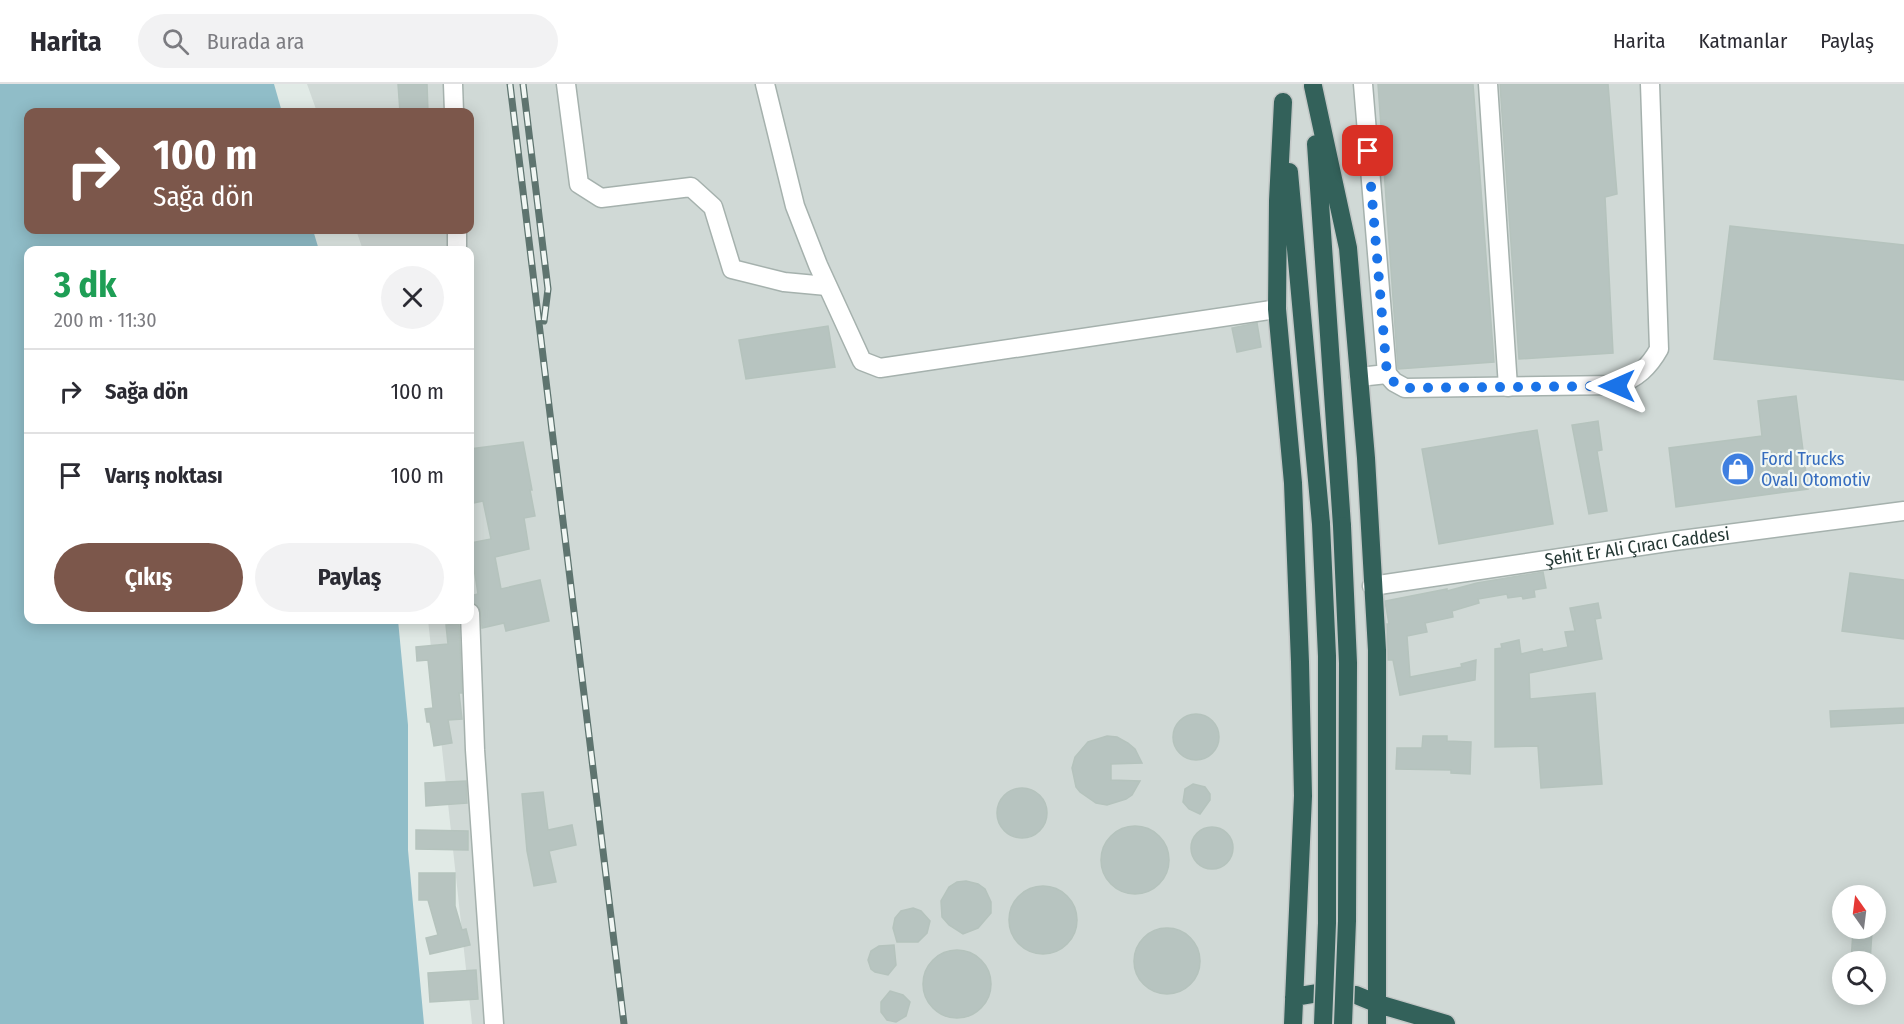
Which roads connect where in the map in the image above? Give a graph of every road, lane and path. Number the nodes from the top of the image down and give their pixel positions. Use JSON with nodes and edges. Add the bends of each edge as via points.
{"nodes":[{"id":1,"x":453,"y":84,"type":"edge"},
{"id":2,"x":566,"y":84,"type":"edge"},
{"id":3,"x":765,"y":84,"type":"edge"},
{"id":4,"x":1363,"y":84,"type":"edge"},
{"id":5,"x":1488,"y":84,"type":"edge"},
{"id":6,"x":1650,"y":84,"type":"edge"},
{"id":7,"x":1313,"y":85,"type":"edge"},
{"id":8,"x":1282,"y":93,"type":"edge"},
{"id":9,"x":454,"y":108,"type":"edge"},
{"id":10,"x":827,"y":286,"type":"junction"},
{"id":11,"x":1277,"y":309,"type":"junction"},
{"id":12,"x":1387,"y":374,"type":"junction"},
{"id":13,"x":1359,"y":377,"type":"junction"},
{"id":14,"x":1508,"y":387,"type":"junction"},
{"id":15,"x":1904,"y":510,"type":"edge"},
{"id":16,"x":1372,"y":586,"type":"junction"},
{"id":17,"x":470,"y":624,"type":"edge"},
{"id":18,"x":1294,"y":998,"type":"junction"},
{"id":19,"x":1378,"y":1004,"type":"junction"},
{"id":20,"x":494,"y":1024,"type":"edge"},
{"id":21,"x":1293,"y":1024,"type":"edge"},
{"id":22,"x":1323,"y":1024,"type":"edge"},
{"id":23,"x":1344,"y":1024,"type":"edge"},
{"id":24,"x":1377,"y":1024,"type":"edge"},
{"id":25,"x":1446,"y":1024,"type":"edge"}],
"edges":[{"from":1,"to":9,"type":"street"},
{"from":2,"to":10,"type":"street","via":[[579,184],[601,198],[691,187],[713,207],[732,269],[784,282]]},
{"from":3,"to":10,"type":"street","via":[[795,206]]},
{"from":4,"to":12,"type":"street"},
{"from":5,"to":14,"type":"street"},
{"from":6,"to":14,"type":"street","via":[[1659,349],[1641,372],[1617,386]]},
{"from":7,"to":13,"type":"highway","via":[[1348,248]]},
{"from":7,"to":23,"type":"highway","bridge":true,"via":[[1348,663]]},
{"from":8,"to":11,"type":"highway"},
{"from":8,"to":22,"type":"highway","bridge":true,"via":[[1321,524],[1328,667]]},
{"from":10,"to":11,"type":"street","via":[[862,361],[880,368]]},
{"from":11,"to":18,"type":"highway","via":[[1293,483],[1301,673],[1303,796]]},
{"from":12,"to":13,"type":"street"},
{"from":12,"to":14,"type":"street","via":[[1405,388]]},
{"from":13,"to":16,"type":"highway"},
{"from":15,"to":16,"type":"street","name":"Şehit Er Ali Çıracı Caddesi"},
{"from":16,"to":19,"type":"highway","via":[[1377,650]]},
{"from":17,"to":20,"type":"street"},
{"from":18,"to":19,"type":"highway","via":[[1318,993],[1356,995]]},
{"from":18,"to":21,"type":"highway"},
{"from":19,"to":24,"type":"highway"},
{"from":19,"to":25,"type":"highway"}]}
